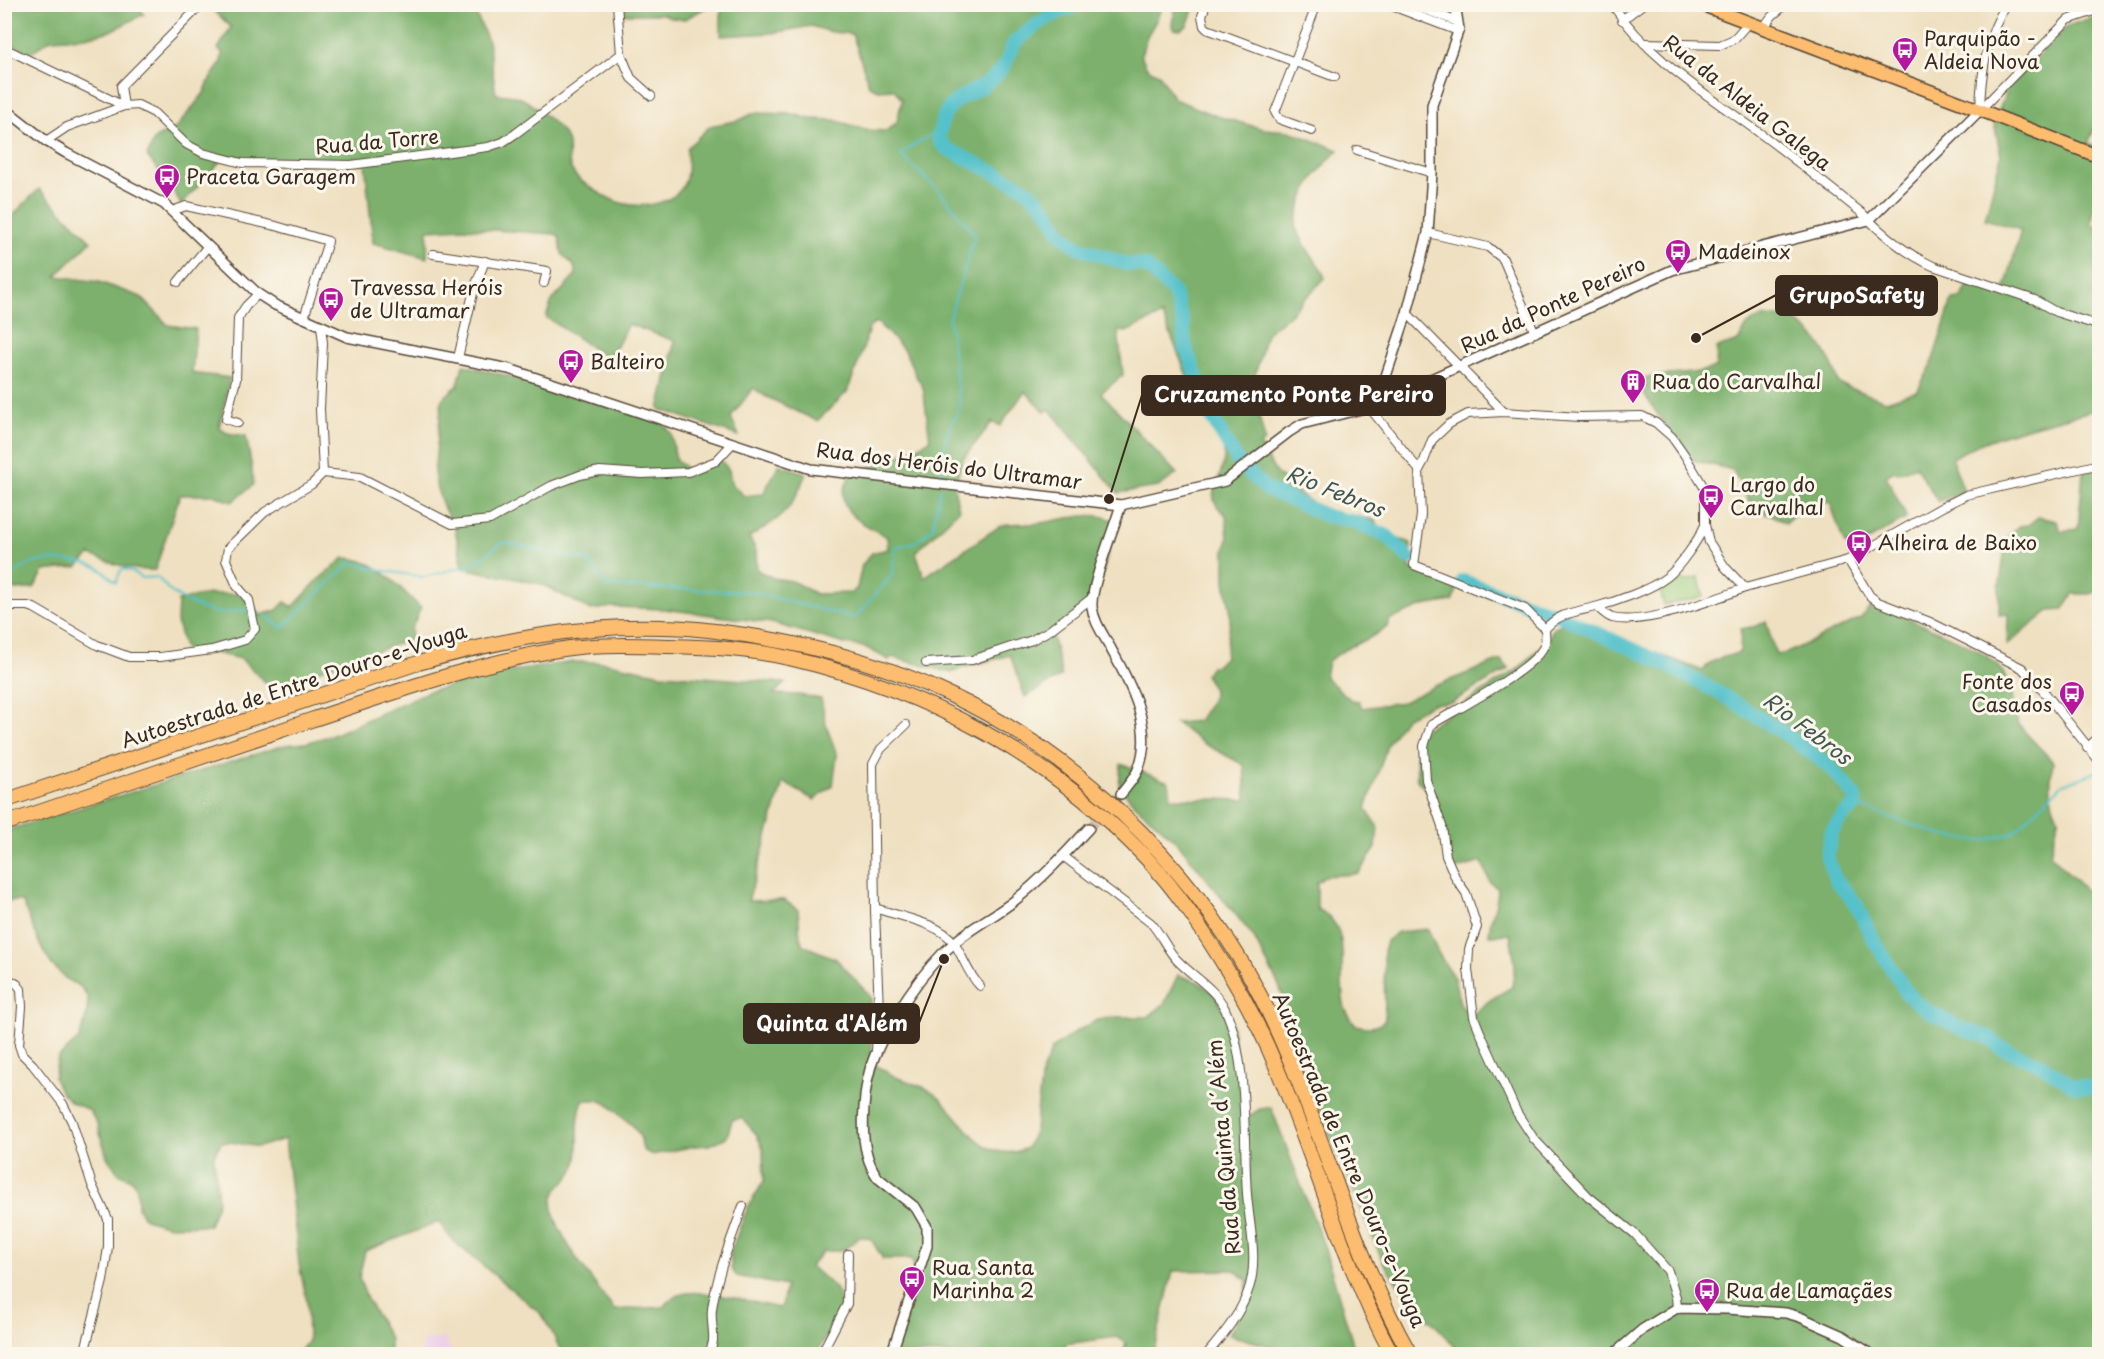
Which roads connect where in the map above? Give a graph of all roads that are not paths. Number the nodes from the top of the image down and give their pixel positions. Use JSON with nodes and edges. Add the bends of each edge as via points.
{"nodes":[{"id":1,"x":202,"y":4,"type":"edge"},
{"id":2,"x":617,"y":4,"type":"edge"},
{"id":3,"x":1206,"y":4,"type":"edge"},
{"id":4,"x":1317,"y":4,"type":"edge"},
{"id":5,"x":1387,"y":4,"type":"edge"},
{"id":6,"x":1410,"y":4,"type":"edge"},
{"id":7,"x":1455,"y":4,"type":"edge"},
{"id":8,"x":1612,"y":4,"type":"edge"},
{"id":9,"x":1643,"y":4,"type":"edge"},
{"id":10,"x":1700,"y":4,"type":"edge"},
{"id":11,"x":1786,"y":4,"type":"edge"},
{"id":12,"x":2007,"y":4,"type":"edge"},
{"id":13,"x":2100,"y":9,"type":"edge"},
{"id":14,"x":1622,"y":20,"type":"junction"},
{"id":15,"x":1748,"y":23,"type":"junction"},
{"id":16,"x":1458,"y":27,"type":"junction"},
{"id":17,"x":1763,"y":28,"type":"junction"},
{"id":18,"x":1644,"y":43,"type":"junction"},
{"id":19,"x":4,"y":48,"type":"edge"},
{"id":20,"x":621,"y":54,"type":"junction"},
{"id":21,"x":1295,"y":62,"type":"junction"},
{"id":22,"x":1335,"y":77,"type":"dead end"},
{"id":23,"x":651,"y":96,"type":"dead end"},
{"id":24,"x":124,"y":106,"type":"junction"},
{"id":25,"x":4,"y":108,"type":"edge"},
{"id":26,"x":1980,"y":110,"type":"junction"},
{"id":27,"x":1312,"y":131,"type":"dead end"},
{"id":28,"x":46,"y":141,"type":"junction"},
{"id":29,"x":1357,"y":150,"type":"dead end"},
{"id":30,"x":2100,"y":157,"type":"edge"},
{"id":31,"x":1431,"y":173,"type":"junction"},
{"id":32,"x":172,"y":211,"type":"junction"},
{"id":33,"x":1869,"y":220,"type":"junction"},
{"id":34,"x":1428,"y":233,"type":"junction"},
{"id":35,"x":208,"y":246,"type":"junction"},
{"id":36,"x":434,"y":254,"type":"dead end"},
{"id":37,"x":485,"y":261,"type":"junction"},
{"id":38,"x":178,"y":282,"type":"dead end"},
{"id":39,"x":544,"y":283,"type":"dead end"},
{"id":40,"x":258,"y":294,"type":"junction"},
{"id":41,"x":1407,"y":314,"type":"junction"},
{"id":42,"x":304,"y":318,"type":"junction"},
{"id":43,"x":321,"y":326,"type":"junction"},
{"id":44,"x":2100,"y":326,"type":"edge"},
{"id":45,"x":1535,"y":333,"type":"junction"},
{"id":46,"x":458,"y":358,"type":"junction"},
{"id":47,"x":1459,"y":368,"type":"junction"},
{"id":48,"x":1373,"y":405,"type":"junction"},
{"id":49,"x":1504,"y":412,"type":"junction"},
{"id":50,"x":238,"y":423,"type":"dead end"},
{"id":51,"x":733,"y":443,"type":"junction"},
{"id":52,"x":2100,"y":464,"type":"edge"},
{"id":53,"x":1419,"y":470,"type":"junction"},
{"id":54,"x":323,"y":473,"type":"junction"},
{"id":55,"x":1121,"y":505,"type":"junction"},
{"id":56,"x":1705,"y":525,"type":"junction"},
{"id":57,"x":1848,"y":560,"type":"junction"},
{"id":58,"x":1745,"y":588,"type":"junction"},
{"id":59,"x":1092,"y":598,"type":"junction"},
{"id":60,"x":4,"y":606,"type":"edge"},
{"id":61,"x":1597,"y":607,"type":"junction"},
{"id":62,"x":1545,"y":629,"type":"junction"},
{"id":63,"x":926,"y":663,"type":"dead end"},
{"id":64,"x":906,"y":725,"type":"dead end"},
{"id":65,"x":2100,"y":736,"type":"edge"},
{"id":66,"x":2086,"y":748,"type":"junction"},
{"id":67,"x":2100,"y":762,"type":"edge"},
{"id":68,"x":1121,"y":794,"type":"tunnel mouth"},
{"id":69,"x":4,"y":801,"type":"edge"},
{"id":70,"x":4,"y":824,"type":"edge"},
{"id":71,"x":1089,"y":828,"type":"tunnel mouth"},
{"id":72,"x":1063,"y":856,"type":"junction"},
{"id":73,"x":874,"y":908,"type":"junction"},
{"id":74,"x":954,"y":943,"type":"junction"},
{"id":75,"x":4,"y":977,"type":"edge"},
{"id":76,"x":980,"y":986,"type":"dead end"},
{"id":77,"x":875,"y":1055,"type":"junction"},
{"id":78,"x":743,"y":1206,"type":"dead end"},
{"id":79,"x":848,"y":1254,"type":"dead end"},
{"id":80,"x":1677,"y":1308,"type":"junction"},
{"id":81,"x":84,"y":1354,"type":"edge"},
{"id":82,"x":708,"y":1354,"type":"edge"},
{"id":83,"x":821,"y":1354,"type":"edge"},
{"id":84,"x":889,"y":1354,"type":"edge"},
{"id":85,"x":1207,"y":1354,"type":"edge"},
{"id":86,"x":1392,"y":1354,"type":"edge"},
{"id":87,"x":1410,"y":1354,"type":"edge"},
{"id":88,"x":1614,"y":1354,"type":"edge"},
{"id":89,"x":1871,"y":1354,"type":"edge"}],
"edges":[{"from":1,"to":24,"type":"street","via":[[121,86]]},
{"from":2,"to":20,"type":"street"},
{"from":3,"to":21,"type":"street","via":[[1202,16],[1208,29]]},
{"from":4,"to":21,"type":"street"},
{"from":5,"to":16,"type":"street"},
{"from":6,"to":16,"type":"street"},
{"from":7,"to":16,"type":"street"},
{"from":8,"to":14,"type":"street","name":"Rua da Aldeia Galega"},
{"from":9,"to":14,"type":"street"},
{"from":10,"to":15,"type":"main road"},
{"from":11,"to":17,"type":"street"},
{"from":12,"to":26,"type":"street","via":[[1989,43]]},
{"from":13,"to":26,"type":"street","via":[[2068,20]]},
{"from":14,"to":18,"type":"street","name":"Rua da Aldeia Galega"},
{"from":15,"to":17,"type":"main road"},
{"from":15,"to":18,"type":"street","via":[[1734,39],[1720,45]]},
{"from":16,"to":31,"type":"street","via":[[1432,105]]},
{"from":17,"to":26,"type":"main road"},
{"from":18,"to":33,"type":"street","name":"Rua da Aldeia Galega","via":[[1686,80]]},
{"from":19,"to":24,"type":"street","name":"Rua da Torre"},
{"from":20,"to":23,"type":"street","via":[[631,78]]},
{"from":20,"to":24,"type":"street","name":"Rua da Torre","via":[[503,142],[351,165],[263,165],[220,158],[186,144],[147,108]]},
{"from":21,"to":22,"type":"street"},
{"from":21,"to":27,"type":"street","via":[[1275,112],[1279,119]]},
{"from":24,"to":28,"type":"street","via":[[67,127]]},
{"from":25,"to":28,"type":"street","name":"Rua dos Heróis do Ultramar"},
{"from":26,"to":30,"type":"main road"},
{"from":26,"to":33,"type":"street"},
{"from":28,"to":32,"type":"street","name":"Rua dos Heróis do Ultramar"},
{"from":29,"to":31,"type":"street"},
{"from":31,"to":34,"type":"street"},
{"from":32,"to":35,"type":"street","name":"Rua dos Heróis do Ultramar"},
{"from":32,"to":42,"type":"street","via":[[186,206],[328,241]]},
{"from":33,"to":44,"type":"street","name":"Rua da Aldeia Galega","via":[[1933,267]]},
{"from":33,"to":45,"type":"street","name":"Rua da Ponte Pereiro","via":[[1672,270]]},
{"from":34,"to":41,"type":"street"},
{"from":34,"to":45,"type":"street","via":[[1496,252],[1503,259]]},
{"from":35,"to":38,"type":"street"},
{"from":35,"to":40,"type":"street","name":"Rua dos Heróis do Ultramar"},
{"from":36,"to":37,"type":"street"},
{"from":37,"to":39,"type":"street","via":[[547,270]]},
{"from":37,"to":46,"type":"street","via":[[474,289]]},
{"from":40,"to":42,"type":"street","name":"Rua dos Heróis do Ultramar"},
{"from":40,"to":50,"type":"street","via":[[238,318],[236,380],[226,419]]},
{"from":41,"to":47,"type":"street"},
{"from":41,"to":48,"type":"street"},
{"from":42,"to":43,"type":"street","name":"Rua dos Heróis do Ultramar"},
{"from":43,"to":46,"type":"street","name":"Rua dos Heróis do Ultramar","via":[[347,337]]},
{"from":43,"to":54,"type":"street"},
{"from":45,"to":47,"type":"street","name":"Rua da Ponte Pereiro"},
{"from":46,"to":51,"type":"street","name":"Rua dos Heróis do Ultramar","via":[[509,369]]},
{"from":47,"to":48,"type":"street","name":"Rua da Ponte Pereiro"},
{"from":47,"to":49,"type":"street"},
{"from":48,"to":53,"type":"street"},
{"from":48,"to":55,"type":"street","name":"Rua da Ponte Pereiro","via":[[1294,428],[1225,481]]},
{"from":49,"to":53,"type":"street","via":[[1468,414],[1449,424],[1432,440]]},
{"from":49,"to":56,"type":"street","via":[[1642,416],[1656,423],[1672,437],[1705,489]]},
{"from":51,"to":54,"type":"street","via":[[716,461],[688,472],[600,471],[579,475],[490,520],[452,524],[360,477]]},
{"from":51,"to":55,"type":"street","name":"Rua dos Heróis do Ultramar","via":[[811,469]]},
{"from":52,"to":57,"type":"street","via":[[1966,495]]},
{"from":53,"to":62,"type":"street","via":[[1421,515],[1414,565],[1525,609]]},
{"from":54,"to":60,"type":"street","via":[[265,512],[228,548],[226,560],[249,600],[255,629],[245,640],[212,650],[129,657],[97,645],[34,608]]},
{"from":55,"to":59,"type":"street"},
{"from":56,"to":58,"type":"street","via":[[1717,556]]},
{"from":56,"to":61,"type":"street","via":[[1668,577]]},
{"from":57,"to":58,"type":"street"},
{"from":57,"to":66,"type":"street","via":[[1870,596],[1878,602],[1930,622],[2022,668]]},
{"from":58,"to":61,"type":"street","via":[[1683,608],[1627,620],[1609,617]]},
{"from":59,"to":63,"type":"street","via":[[1032,640],[972,660]]},
{"from":59,"to":68,"type":"street","via":[[1096,623],[1141,714],[1143,753],[1134,778]]},
{"from":61,"to":62,"type":"street","via":[[1560,616]]},
{"from":62,"to":80,"type":"street","via":[[1545,644],[1537,656],[1514,675],[1431,725],[1424,746],[1426,780],[1442,826],[1446,856],[1466,892],[1477,927],[1469,949],[1468,969],[1474,1017],[1517,1113],[1556,1164],[1588,1196],[1635,1233],[1668,1271]]},
{"from":64,"to":73,"type":"street","via":[[881,748],[873,764]]},
{"from":65,"to":66,"type":"street"},
{"from":66,"to":67,"type":"street"},
{"from":69,"to":87,"type":"highway","name":"Autoestrada de Entre Douro-e-Vouga","via":[[418,663],[531,637],[621,627],[712,630],[792,642],[900,674],[951,695],[1042,748],[1132,823],[1202,903],[1250,977],[1282,1041],[1363,1254],[1392,1323]]},
{"from":70,"to":86,"type":"highway","name":"Autoestrada de Entre Douro-e-Vouga","via":[[418,684],[575,647],[717,647],[790,658],[907,694],[1029,757],[1103,816],[1185,904],[1230,973],[1276,1064],[1356,1278]]},
{"from":71,"to":72,"type":"street"},
{"from":72,"to":74,"type":"street","via":[[1014,901]]},
{"from":72,"to":85,"type":"street","name":"Rua da Quinta d´Além","via":[[1151,922],[1175,959],[1224,1006],[1233,1028],[1241,1081],[1253,1268],[1243,1303]]},
{"from":73,"to":74,"type":"street","via":[[946,932]]},
{"from":73,"to":77,"type":"street","via":[[879,1010]]},
{"from":74,"to":76,"type":"street","via":[[971,977]]},
{"from":74,"to":77,"type":"street","via":[[913,991]]},
{"from":75,"to":81,"type":"street","via":[[21,989],[22,1054],[63,1104],[108,1219],[103,1281]]},
{"from":77,"to":84,"type":"street","via":[[865,1096],[866,1152],[873,1172],[916,1208],[927,1227],[927,1246]]},
{"from":78,"to":82,"type":"street","via":[[718,1277],[712,1313],[714,1347]]},
{"from":79,"to":83,"type":"street","via":[[847,1304]]},
{"from":80,"to":88,"type":"street"},
{"from":80,"to":89,"type":"street","via":[[1786,1313],[1843,1336]]}]}
